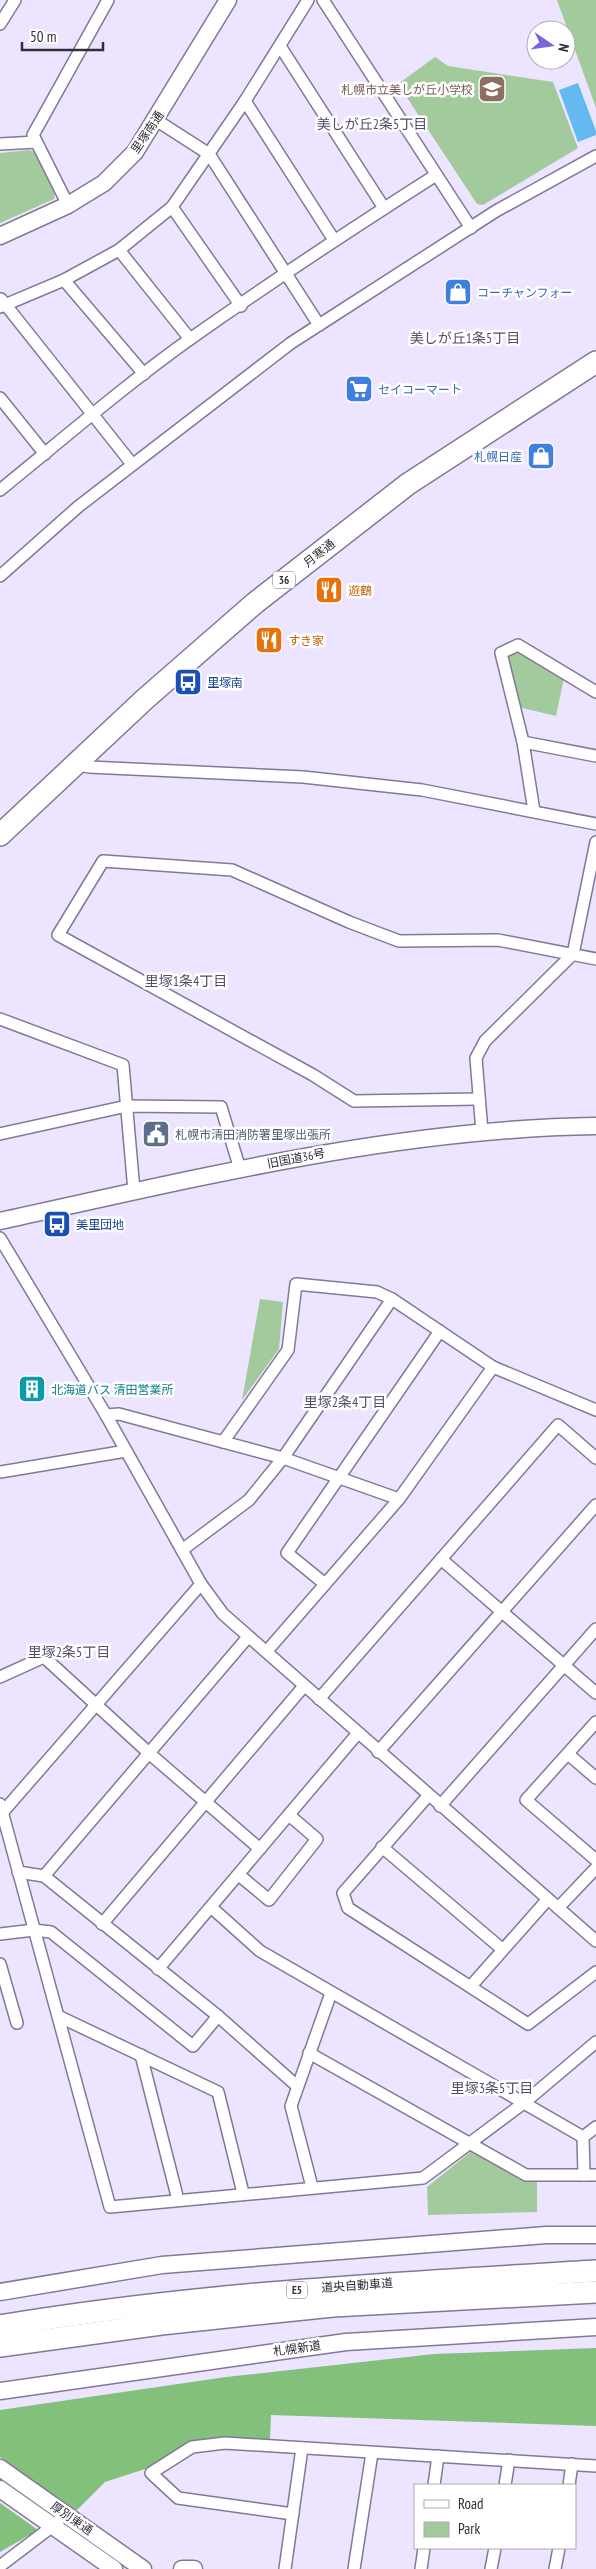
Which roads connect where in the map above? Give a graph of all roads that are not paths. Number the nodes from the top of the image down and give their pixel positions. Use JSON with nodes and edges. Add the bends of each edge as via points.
{"nodes":[{"id":1,"x":14,"y":0,"type":"edge"},
{"id":2,"x":108,"y":0,"type":"edge"},
{"id":3,"x":228,"y":0,"type":"edge"},
{"id":4,"x":308,"y":0,"type":"edge"},
{"id":5,"x":323,"y":0,"type":"edge"},
{"id":6,"x":0,"y":24,"type":"edge"},
{"id":7,"x":280,"y":46,"type":"junction"},
{"id":8,"x":245,"y":101,"type":"junction"},
{"id":9,"x":156,"y":120,"type":"junction"},
{"id":10,"x":36,"y":142,"type":"junction"},
{"id":11,"x":0,"y":144,"type":"edge"},
{"id":12,"x":209,"y":154,"type":"junction"},
{"id":13,"x":596,"y":156,"type":"edge"},
{"id":14,"x":436,"y":175,"type":"junction"},
{"id":15,"x":68,"y":205,"type":"junction"},
{"id":16,"x":172,"y":207,"type":"junction"},
{"id":17,"x":384,"y":208,"type":"junction"},
{"id":18,"x":471,"y":228,"type":"junction"},
{"id":19,"x":0,"y":236,"type":"edge"},
{"id":20,"x":334,"y":240,"type":"junction"},
{"id":21,"x":119,"y":250,"type":"junction"},
{"id":22,"x":285,"y":274,"type":"junction"},
{"id":23,"x":64,"y":280,"type":"junction"},
{"id":24,"x":2,"y":303,"type":"edge"},
{"id":25,"x":241,"y":306,"type":"junction"},
{"id":26,"x":319,"y":325,"type":"junction"},
{"id":27,"x":190,"y":339,"type":"junction"},
{"id":28,"x":596,"y":362,"type":"edge"},
{"id":29,"x":144,"y":374,"type":"junction"},
{"id":30,"x":0,"y":398,"type":"edge"},
{"id":31,"x":93,"y":413,"type":"junction"},
{"id":32,"x":45,"y":454,"type":"junction"},
{"id":33,"x":132,"y":464,"type":"junction"},
{"id":34,"x":0,"y":490,"type":"edge"},
{"id":35,"x":0,"y":576,"type":"edge"},
{"id":36,"x":596,"y":692,"type":"edge"},
{"id":37,"x":523,"y":742,"type":"junction"},
{"id":38,"x":596,"y":756,"type":"edge"},
{"id":39,"x":74,"y":764,"type":"junction"},
{"id":40,"x":534,"y":811,"type":"junction"},
{"id":41,"x":596,"y":824,"type":"edge"},
{"id":42,"x":0,"y":836,"type":"edge"},
{"id":43,"x":596,"y":842,"type":"edge"},
{"id":44,"x":572,"y":954,"type":"junction"},
{"id":45,"x":596,"y":958,"type":"edge"},
{"id":46,"x":0,"y":1019,"type":"edge"},
{"id":47,"x":478,"y":1099,"type":"junction"},
{"id":48,"x":127,"y":1106,"type":"junction"},
{"id":49,"x":596,"y":1126,"type":"edge"},
{"id":50,"x":482,"y":1132,"type":"junction"},
{"id":51,"x":0,"y":1134,"type":"edge"},
{"id":52,"x":240,"y":1169,"type":"junction"},
{"id":53,"x":134,"y":1191,"type":"junction"},
{"id":54,"x":0,"y":1220,"type":"edge"},
{"id":55,"x":0,"y":1238,"type":"edge"},
{"id":56,"x":392,"y":1299,"type":"junction"},
{"id":57,"x":440,"y":1331,"type":"junction"},
{"id":58,"x":494,"y":1367,"type":"junction"},
{"id":59,"x":596,"y":1410,"type":"edge"},
{"id":60,"x":106,"y":1415,"type":"junction"},
{"id":61,"x":223,"y":1442,"type":"junction"},
{"id":62,"x":126,"y":1451,"type":"junction"},
{"id":63,"x":282,"y":1458,"type":"junction"},
{"id":64,"x":596,"y":1458,"type":"edge"},
{"id":65,"x":0,"y":1472,"type":"edge"},
{"id":66,"x":340,"y":1478,"type":"junction"},
{"id":67,"x":399,"y":1499,"type":"junction"},
{"id":68,"x":596,"y":1505,"type":"edge"},
{"id":69,"x":182,"y":1550,"type":"junction"},
{"id":70,"x":440,"y":1559,"type":"junction"},
{"id":71,"x":202,"y":1584,"type":"junction"},
{"id":72,"x":325,"y":1584,"type":"junction"},
{"id":73,"x":500,"y":1612,"type":"junction"},
{"id":74,"x":596,"y":1629,"type":"edge"},
{"id":75,"x":248,"y":1637,"type":"junction"},
{"id":76,"x":267,"y":1651,"type":"junction"},
{"id":77,"x":563,"y":1665,"type":"junction"},
{"id":78,"x":0,"y":1678,"type":"edge"},
{"id":79,"x":304,"y":1686,"type":"junction"},
{"id":80,"x":596,"y":1693,"type":"edge"},
{"id":81,"x":319,"y":1699,"type":"junction"},
{"id":82,"x":95,"y":1706,"type":"junction"},
{"id":83,"x":596,"y":1722,"type":"edge"},
{"id":84,"x":358,"y":1733,"type":"junction"},
{"id":85,"x":378,"y":1752,"type":"junction"},
{"id":86,"x":150,"y":1754,"type":"junction"},
{"id":87,"x":568,"y":1754,"type":"junction"},
{"id":88,"x":596,"y":1778,"type":"edge"},
{"id":89,"x":428,"y":1796,"type":"junction"},
{"id":90,"x":205,"y":1803,"type":"junction"},
{"id":91,"x":440,"y":1806,"type":"junction"},
{"id":92,"x":1,"y":1808,"type":"edge"},
{"id":93,"x":289,"y":1815,"type":"junction"},
{"id":94,"x":382,"y":1847,"type":"junction"},
{"id":95,"x":260,"y":1849,"type":"junction"},
{"id":96,"x":596,"y":1860,"type":"edge"},
{"id":97,"x":596,"y":1868,"type":"edge"},
{"id":98,"x":18,"y":1872,"type":"junction"},
{"id":99,"x":44,"y":1876,"type":"junction"},
{"id":100,"x":238,"y":1876,"type":"junction"},
{"id":101,"x":548,"y":1898,"type":"junction"},
{"id":102,"x":212,"y":1908,"type":"junction"},
{"id":103,"x":558,"y":1908,"type":"junction"},
{"id":104,"x":102,"y":1924,"type":"junction"},
{"id":105,"x":34,"y":1930,"type":"junction"},
{"id":106,"x":0,"y":1934,"type":"edge"},
{"id":107,"x":596,"y":1940,"type":"edge"},
{"id":108,"x":502,"y":1949,"type":"junction"},
{"id":109,"x":0,"y":1964,"type":"edge"},
{"id":110,"x":158,"y":1969,"type":"junction"},
{"id":111,"x":596,"y":1972,"type":"edge"},
{"id":112,"x":471,"y":1986,"type":"junction"},
{"id":113,"x":331,"y":1993,"type":"junction"},
{"id":114,"x":5,"y":1998,"type":"edge"},
{"id":115,"x":58,"y":2016,"type":"junction"},
{"id":116,"x":218,"y":2016,"type":"junction"},
{"id":117,"x":17,"y":2023,"type":"dead end"},
{"id":118,"x":596,"y":2042,"type":"edge"},
{"id":119,"x":309,"y":2053,"type":"junction"},
{"id":120,"x":141,"y":2055,"type":"junction"},
{"id":121,"x":297,"y":2086,"type":"junction"},
{"id":122,"x":525,"y":2102,"type":"junction"},
{"id":123,"x":596,"y":2127,"type":"edge"},
{"id":124,"x":583,"y":2137,"type":"junction"},
{"id":125,"x":470,"y":2142,"type":"junction"},
{"id":126,"x":584,"y":2175,"type":"junction"},
{"id":127,"x":596,"y":2175,"type":"edge"},
{"id":128,"x":312,"y":2187,"type":"junction"},
{"id":129,"x":243,"y":2193,"type":"junction"},
{"id":130,"x":178,"y":2200,"type":"junction"},
{"id":131,"x":596,"y":2235,"type":"edge"},
{"id":132,"x":596,"y":2271,"type":"edge"},
{"id":133,"x":0,"y":2292,"type":"edge"},
{"id":134,"x":596,"y":2292,"type":"edge"},
{"id":135,"x":0,"y":2326,"type":"edge"},
{"id":136,"x":596,"y":2327,"type":"edge"},
{"id":137,"x":0,"y":2346,"type":"edge"},
{"id":138,"x":0,"y":2391,"type":"edge"},
{"id":139,"x":302,"y":2448,"type":"junction"},
{"id":140,"x":372,"y":2453,"type":"junction"},
{"id":141,"x":438,"y":2456,"type":"junction"},
{"id":142,"x":509,"y":2460,"type":"junction"},
{"id":143,"x":572,"y":2464,"type":"junction"},
{"id":144,"x":596,"y":2466,"type":"edge"},
{"id":145,"x":0,"y":2468,"type":"edge"},
{"id":146,"x":434,"y":2484,"type":"edge"},
{"id":147,"x":505,"y":2484,"type":"edge"},
{"id":148,"x":569,"y":2484,"type":"edge"},
{"id":149,"x":0,"y":2489,"type":"edge"},
{"id":150,"x":293,"y":2514,"type":"junction"},
{"id":151,"x":67,"y":2515,"type":"junction"},
{"id":152,"x":52,"y":2526,"type":"junction"},
{"id":153,"x":424,"y":2549,"type":"edge"},
{"id":154,"x":495,"y":2549,"type":"edge"},
{"id":155,"x":559,"y":2549,"type":"edge"},
{"id":156,"x":0,"y":2566,"type":"edge"},
{"id":157,"x":114,"y":2569,"type":"edge"},
{"id":158,"x":143,"y":2569,"type":"edge"},
{"id":159,"x":182,"y":2569,"type":"edge"},
{"id":160,"x":194,"y":2569,"type":"edge"},
{"id":161,"x":285,"y":2569,"type":"edge"},
{"id":162,"x":354,"y":2569,"type":"edge"},
{"id":163,"x":421,"y":2569,"type":"edge"},
{"id":164,"x":491,"y":2569,"type":"edge"},
{"id":165,"x":555,"y":2569,"type":"edge"}],
"edges":[{"from":1,"to":6,"type":"street"},
{"from":2,"to":10,"type":"street","via":[[33,135]]},
{"from":3,"to":9,"type":"street","name":"里塚南通"},
{"from":4,"to":7,"type":"street"},
{"from":5,"to":14,"type":"street"},
{"from":7,"to":8,"type":"street"},
{"from":7,"to":17,"type":"street"},
{"from":8,"to":12,"type":"street"},
{"from":8,"to":20,"type":"street"},
{"from":9,"to":12,"type":"street"},
{"from":9,"to":15,"type":"street","name":"里塚南通","via":[[134,152],[104,183]]},
{"from":10,"to":11,"type":"street"},
{"from":10,"to":15,"type":"street"},
{"from":12,"to":16,"type":"street"},
{"from":12,"to":22,"type":"street"},
{"from":13,"to":18,"type":"street"},
{"from":14,"to":17,"type":"street"},
{"from":14,"to":18,"type":"street"},
{"from":15,"to":19,"type":"street","name":"里塚南通"},
{"from":16,"to":21,"type":"street"},
{"from":16,"to":25,"type":"street"},
{"from":17,"to":20,"type":"street"},
{"from":18,"to":26,"type":"street"},
{"from":20,"to":22,"type":"street"},
{"from":21,"to":23,"type":"street"},
{"from":21,"to":27,"type":"street"},
{"from":22,"to":25,"type":"street"},
{"from":22,"to":26,"type":"street"},
{"from":23,"to":24,"type":"street"},
{"from":23,"to":29,"type":"street"},
{"from":24,"to":31,"type":"street"},
{"from":25,"to":27,"type":"street"},
{"from":26,"to":33,"type":"street"},
{"from":27,"to":29,"type":"street"},
{"from":28,"to":39,"type":"highway","name":"月寒通","number":"36","via":[[440,462],[319,552],[255,603]]},
{"from":29,"to":31,"type":"street"},
{"from":30,"to":32,"type":"street"},
{"from":31,"to":32,"type":"street"},
{"from":31,"to":33,"type":"street"},
{"from":32,"to":34,"type":"street"},
{"from":33,"to":35,"type":"street"},
{"from":36,"to":37,"type":"street","via":[[518,645],[501,654]]},
{"from":37,"to":38,"type":"street"},
{"from":37,"to":40,"type":"street"},
{"from":39,"to":40,"type":"street","via":[[304,777],[422,790]]},
{"from":39,"to":42,"type":"highway","name":"月寒通","number":"36"},
{"from":40,"to":41,"type":"street"},
{"from":43,"to":44,"type":"street"},
{"from":44,"to":45,"type":"street"},
{"from":44,"to":47,"type":"street","via":[[485,1041],[476,1058]]},
{"from":44,"to":47,"type":"street","via":[[498,940],[399,941],[232,870],[103,861],[58,935],[313,1075],[354,1102]]},
{"from":46,"to":48,"type":"street","via":[[123,1065]]},
{"from":47,"to":50,"type":"street"},
{"from":48,"to":51,"type":"street"},
{"from":48,"to":52,"type":"street","via":[[220,1107]]},
{"from":48,"to":53,"type":"street"},
{"from":49,"to":50,"type":"street","name":"旧国道36号"},
{"from":50,"to":52,"type":"street","name":"旧国道36号","via":[[362,1146]]},
{"from":52,"to":53,"type":"street","name":"旧国道36号"},
{"from":53,"to":54,"type":"street","name":"旧国道36号"},
{"from":55,"to":60,"type":"street"},
{"from":56,"to":57,"type":"street"},
{"from":56,"to":61,"type":"street","via":[[377,1292],[296,1284],[288,1350]]},
{"from":56,"to":63,"type":"street"},
{"from":57,"to":58,"type":"street"},
{"from":57,"to":66,"type":"street"},
{"from":58,"to":59,"type":"street"},
{"from":58,"to":67,"type":"street"},
{"from":60,"to":61,"type":"street","via":[[119,1414]]},
{"from":60,"to":62,"type":"street"},
{"from":61,"to":63,"type":"street"},
{"from":62,"to":65,"type":"street"},
{"from":62,"to":69,"type":"street"},
{"from":63,"to":66,"type":"street"},
{"from":63,"to":69,"type":"street","via":[[249,1500]]},
{"from":64,"to":70,"type":"street","via":[[558,1425]]},
{"from":66,"to":67,"type":"street"},
{"from":66,"to":72,"type":"street","via":[[287,1554]]},
{"from":67,"to":72,"type":"street"},
{"from":68,"to":73,"type":"street"},
{"from":69,"to":71,"type":"street"},
{"from":70,"to":73,"type":"street"},
{"from":70,"to":81,"type":"street"},
{"from":71,"to":75,"type":"street","via":[[222,1614]]},
{"from":71,"to":82,"type":"street"},
{"from":72,"to":76,"type":"street"},
{"from":73,"to":77,"type":"street"},
{"from":73,"to":85,"type":"street"},
{"from":74,"to":77,"type":"street"},
{"from":75,"to":76,"type":"street"},
{"from":75,"to":86,"type":"street"},
{"from":76,"to":79,"type":"street"},
{"from":77,"to":80,"type":"street"},
{"from":77,"to":91,"type":"street"},
{"from":78,"to":82,"type":"street","via":[[44,1657]]},
{"from":79,"to":81,"type":"street"},
{"from":79,"to":90,"type":"street"},
{"from":81,"to":84,"type":"street"},
{"from":82,"to":86,"type":"street"},
{"from":82,"to":92,"type":"street"},
{"from":83,"to":87,"type":"street"},
{"from":84,"to":85,"type":"street"},
{"from":84,"to":93,"type":"street"},
{"from":85,"to":89,"type":"street"},
{"from":86,"to":90,"type":"street"},
{"from":86,"to":99,"type":"street"},
{"from":87,"to":88,"type":"street"},
{"from":87,"to":96,"type":"street","via":[[526,1800]]},
{"from":89,"to":91,"type":"street"},
{"from":89,"to":94,"type":"street"},
{"from":90,"to":95,"type":"street"},
{"from":90,"to":104,"type":"street"},
{"from":91,"to":101,"type":"street"},
{"from":92,"to":98,"type":"street"},
{"from":93,"to":95,"type":"street"},
{"from":93,"to":100,"type":"street","via":[[317,1839],[269,1900]]},
{"from":94,"to":108,"type":"street"},
{"from":94,"to":112,"type":"street","via":[[343,1893],[348,1908]]},
{"from":95,"to":100,"type":"street"},
{"from":97,"to":103,"type":"street"},
{"from":98,"to":99,"type":"street"},
{"from":98,"to":105,"type":"street"},
{"from":99,"to":104,"type":"street"},
{"from":100,"to":102,"type":"street"},
{"from":101,"to":103,"type":"street"},
{"from":101,"to":108,"type":"street"},
{"from":102,"to":110,"type":"street"},
{"from":102,"to":113,"type":"street","via":[[260,1950]]},
{"from":103,"to":107,"type":"street"},
{"from":104,"to":110,"type":"street"},
{"from":105,"to":106,"type":"street"},
{"from":105,"to":115,"type":"street"},
{"from":105,"to":116,"type":"street","via":[[51,1932],[193,2046]]},
{"from":108,"to":112,"type":"street"},
{"from":109,"to":114,"type":"street"},
{"from":110,"to":116,"type":"street"},
{"from":111,"to":112,"type":"street","via":[[528,2024]]},
{"from":113,"to":119,"type":"street"},
{"from":113,"to":122,"type":"street"},
{"from":114,"to":117,"type":"street"},
{"from":115,"to":120,"type":"street"},
{"from":115,"to":130,"type":"street","via":[[110,2207]]},
{"from":116,"to":121,"type":"street"},
{"from":118,"to":122,"type":"street"},
{"from":119,"to":121,"type":"street"},
{"from":119,"to":125,"type":"street"},
{"from":120,"to":129,"type":"street","via":[[218,2092]]},
{"from":120,"to":130,"type":"street"},
{"from":121,"to":128,"type":"street","via":[[291,2106]]},
{"from":122,"to":124,"type":"street"},
{"from":122,"to":125,"type":"street"},
{"from":123,"to":124,"type":"street"},
{"from":124,"to":126,"type":"street"},
{"from":125,"to":126,"type":"street","via":[[526,2175]]},
{"from":125,"to":128,"type":"street","via":[[423,2178]]},
{"from":126,"to":127,"type":"street"},
{"from":128,"to":129,"type":"street"},
{"from":129,"to":130,"type":"street"},
{"from":131,"to":133,"type":"street","via":[[546,2235],[162,2265]]},
{"from":132,"to":135,"type":"highway","name":"道央自動車道","number":"E5","via":[[332,2286]]},
{"from":134,"to":137,"type":"highway","name":"道央自動車道","number":"E5","via":[[333,2306],[161,2324]]},
{"from":136,"to":138,"type":"street","name":"札幌新道","via":[[346,2342]]},
{"from":139,"to":140,"type":"street"},
{"from":139,"to":150,"type":"street"},
{"from":139,"to":150,"type":"street","via":[[225,2443],[192,2447],[151,2473],[178,2498]]},
{"from":140,"to":141,"type":"street"},
{"from":140,"to":162,"type":"street"},
{"from":141,"to":142,"type":"street"},
{"from":141,"to":146,"type":"street"},
{"from":142,"to":143,"type":"street"},
{"from":142,"to":147,"type":"street"},
{"from":143,"to":144,"type":"street"},
{"from":143,"to":148,"type":"street"},
{"from":145,"to":151,"type":"street","name":"厚別東通"},
{"from":149,"to":152,"type":"street","name":"厚別東通"},
{"from":150,"to":161,"type":"street"},
{"from":151,"to":152,"type":"street"},
{"from":151,"to":158,"type":"street","name":"厚別東通"},
{"from":152,"to":156,"type":"street"},
{"from":152,"to":157,"type":"street","name":"厚別東通"},
{"from":153,"to":163,"type":"street"},
{"from":154,"to":164,"type":"street"},
{"from":155,"to":165,"type":"street"},
{"from":159,"to":160,"type":"street"}]}
